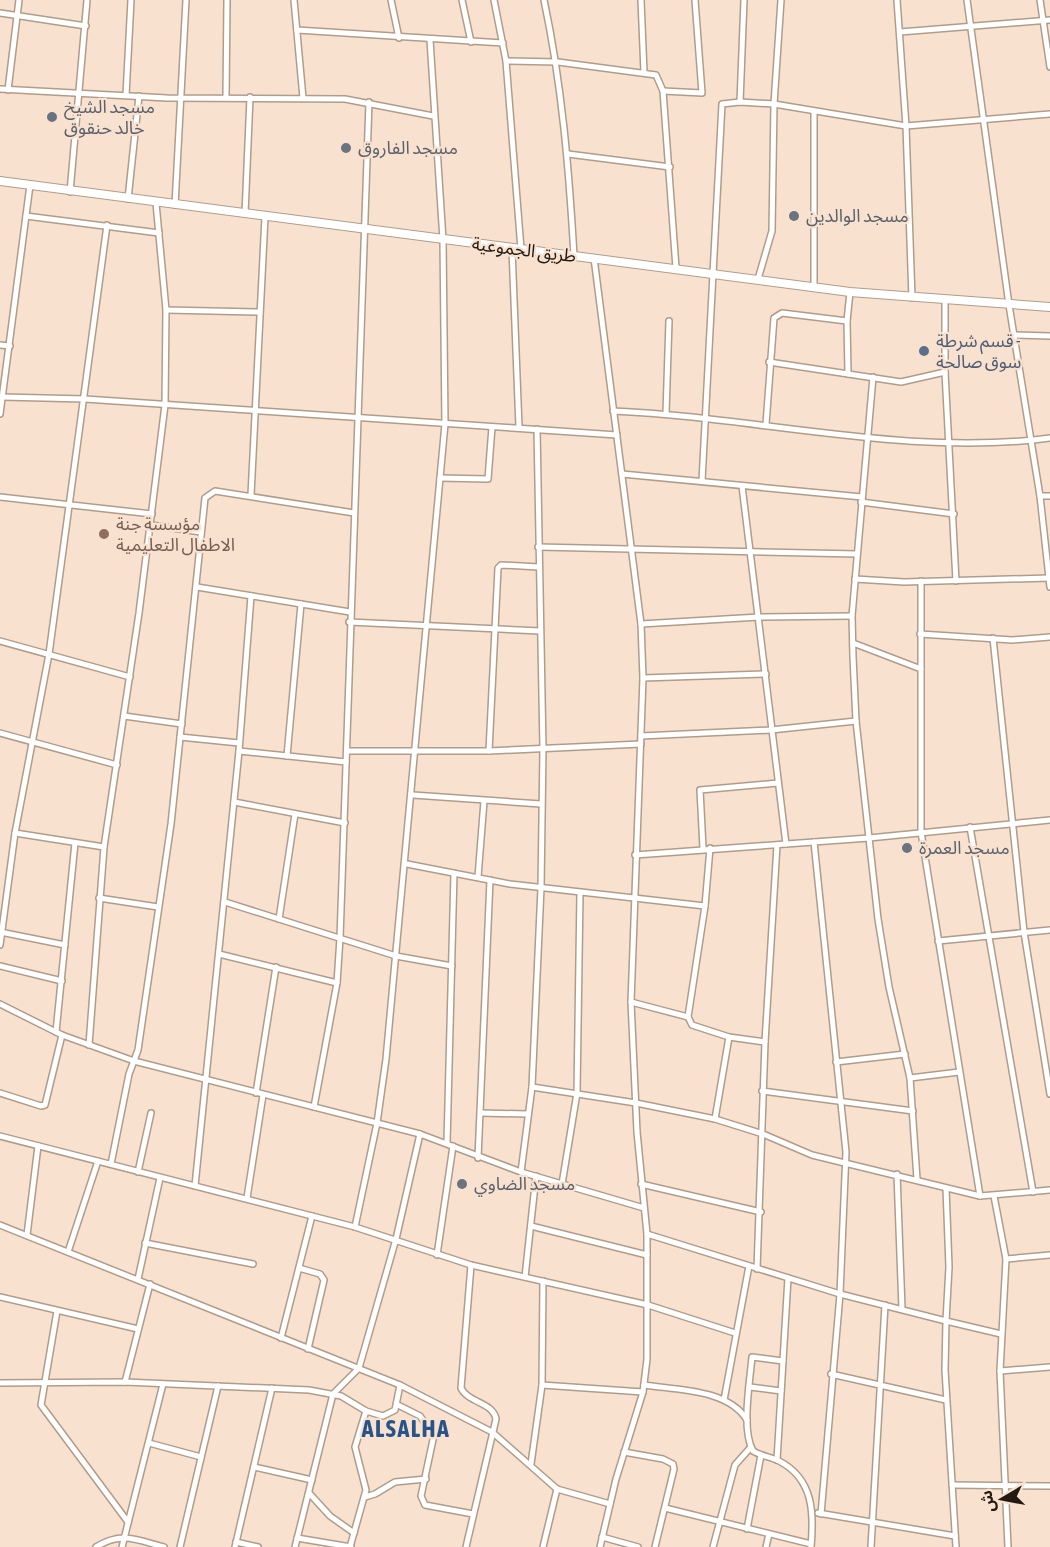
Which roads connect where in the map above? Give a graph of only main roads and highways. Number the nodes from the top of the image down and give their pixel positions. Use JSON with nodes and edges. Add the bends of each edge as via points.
{"nodes":[{"id":1,"x":0,"y":181,"type":"edge"},
{"id":2,"x":1050,"y":307,"type":"edge"}],
"edges":[{"from":1,"to":2,"type":"main road","name":"طريق الجموعية","via":[[814,288],[912,299]]}]}
